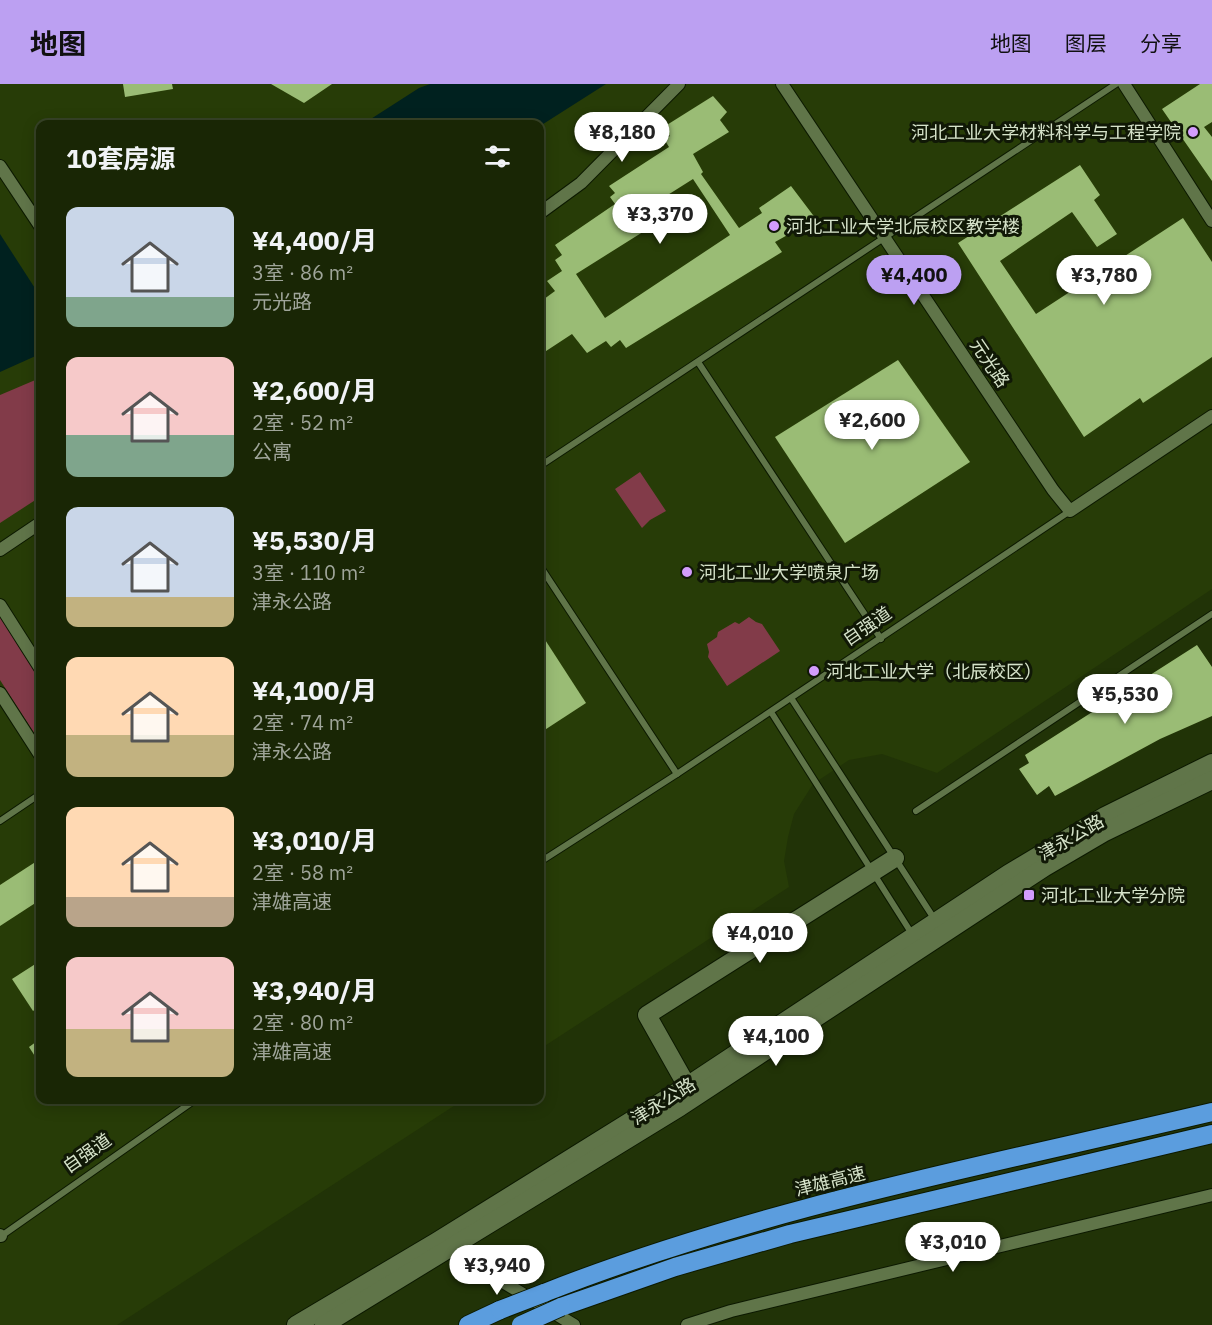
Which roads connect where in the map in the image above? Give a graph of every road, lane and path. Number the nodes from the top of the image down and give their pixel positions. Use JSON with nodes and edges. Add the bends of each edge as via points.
{"nodes":[{"id":1,"x":679,"y":84,"type":"edge"},
{"id":2,"x":782,"y":84,"type":"edge"},
{"id":3,"x":1116,"y":84,"type":"edge"},
{"id":4,"x":1124,"y":84,"type":"edge"},
{"id":5,"x":0,"y":166,"type":"edge"},
{"id":6,"x":544,"y":210,"type":"edge"},
{"id":7,"x":36,"y":220,"type":"edge"},
{"id":8,"x":1212,"y":221,"type":"edge"},
{"id":9,"x":886,"y":238,"type":"junction"},
{"id":10,"x":698,"y":362,"type":"junction"},
{"id":11,"x":1212,"y":416,"type":"edge"},
{"id":12,"x":544,"y":463,"type":"edge"},
{"id":13,"x":1070,"y":512,"type":"junction"},
{"id":14,"x":36,"y":526,"type":"edge"},
{"id":15,"x":0,"y":550,"type":"edge"},
{"id":16,"x":544,"y":572,"type":"edge"},
{"id":17,"x":0,"y":605,"type":"edge"},
{"id":18,"x":1212,"y":614,"type":"edge"},
{"id":19,"x":881,"y":639,"type":"junction"},
{"id":20,"x":36,"y":662,"type":"edge"},
{"id":21,"x":0,"y":693,"type":"edge"},
{"id":22,"x":791,"y":698,"type":"junction"},
{"id":23,"x":771,"y":712,"type":"junction"},
{"id":24,"x":36,"y":749,"type":"edge"},
{"id":25,"x":1212,"y":763,"type":"edge"},
{"id":26,"x":677,"y":774,"type":"junction"},
{"id":27,"x":1212,"y":780,"type":"edge"},
{"id":28,"x":36,"y":797,"type":"edge"},
{"id":29,"x":916,"y":811,"type":"dead end"},
{"id":30,"x":0,"y":821,"type":"edge"},
{"id":31,"x":895,"y":858,"type":"junction"},
{"id":32,"x":544,"y":859,"type":"edge"},
{"id":33,"x":873,"y":872,"type":"junction"},
{"id":34,"x":940,"y":928,"type":"junction"},
{"id":35,"x":918,"y":942,"type":"junction"},
{"id":36,"x":687,"y":1086,"type":"junction"},
{"id":37,"x":189,"y":1104,"type":"edge"},
{"id":38,"x":1212,"y":1112,"type":"edge"},
{"id":39,"x":1212,"y":1134,"type":"edge"},
{"id":40,"x":1212,"y":1195,"type":"edge"},
{"id":41,"x":0,"y":1236,"type":"edge"},
{"id":42,"x":442,"y":1246,"type":"junction"},
{"id":43,"x":296,"y":1325,"type":"edge"},
{"id":44,"x":324,"y":1325,"type":"edge"},
{"id":45,"x":468,"y":1325,"type":"edge"},
{"id":46,"x":521,"y":1325,"type":"edge"},
{"id":47,"x":574,"y":1325,"type":"edge"},
{"id":48,"x":687,"y":1325,"type":"edge"}],
"edges":[{"from":1,"to":6,"type":"street","via":[[582,183]]},
{"from":2,"to":9,"type":"street","name":"元光路"},
{"from":3,"to":9,"type":"lane"},
{"from":4,"to":8,"type":"street"},
{"from":5,"to":7,"type":"street"},
{"from":9,"to":10,"type":"lane"},
{"from":9,"to":13,"type":"street","name":"元光路"},
{"from":10,"to":12,"type":"lane"},
{"from":10,"to":19,"type":"lane"},
{"from":11,"to":13,"type":"street","name":"自强道"},
{"from":13,"to":19,"type":"lane","name":"自强道"},
{"from":14,"to":15,"type":"street"},
{"from":16,"to":26,"type":"lane"},
{"from":17,"to":20,"type":"street"},
{"from":18,"to":29,"type":"lane"},
{"from":19,"to":22,"type":"lane","name":"自强道"},
{"from":21,"to":24,"type":"street"},
{"from":22,"to":23,"type":"lane","name":"自强道"},
{"from":22,"to":31,"type":"lane"},
{"from":23,"to":26,"type":"lane","name":"自强道"},
{"from":23,"to":33,"type":"lane"},
{"from":25,"to":34,"type":"street","name":"津永公路","via":[[1087,827],[1008,874]]},
{"from":26,"to":32,"type":"lane","name":"自强道"},
{"from":27,"to":34,"type":"street","name":"津永公路","via":[[1103,833]]},
{"from":28,"to":30,"type":"lane"},
{"from":31,"to":33,"type":"street"},
{"from":31,"to":34,"type":"lane"},
{"from":33,"to":35,"type":"lane"},
{"from":33,"to":36,"type":"street","via":[[647,1015]]},
{"from":34,"to":35,"type":"street","name":"津永公路"},
{"from":35,"to":36,"type":"street","name":"津永公路"},
{"from":35,"to":42,"type":"street","name":"津永公路","via":[[671,1113]]},
{"from":36,"to":42,"type":"street","name":"津永公路"},
{"from":37,"to":41,"type":"lane","name":"自强道"},
{"from":38,"to":45,"type":"highway","name":"津雄高速","bridge":true,"via":[[736,1227],[642,1257]]},
{"from":39,"to":46,"type":"highway","bridge":true,"via":[[790,1234],[675,1267]]},
{"from":40,"to":48,"type":"street","via":[[743,1308]]},
{"from":42,"to":43,"type":"street","name":"津永公路"},
{"from":42,"to":44,"type":"street","name":"津永公路"},
{"from":42,"to":47,"type":"street"}]}
